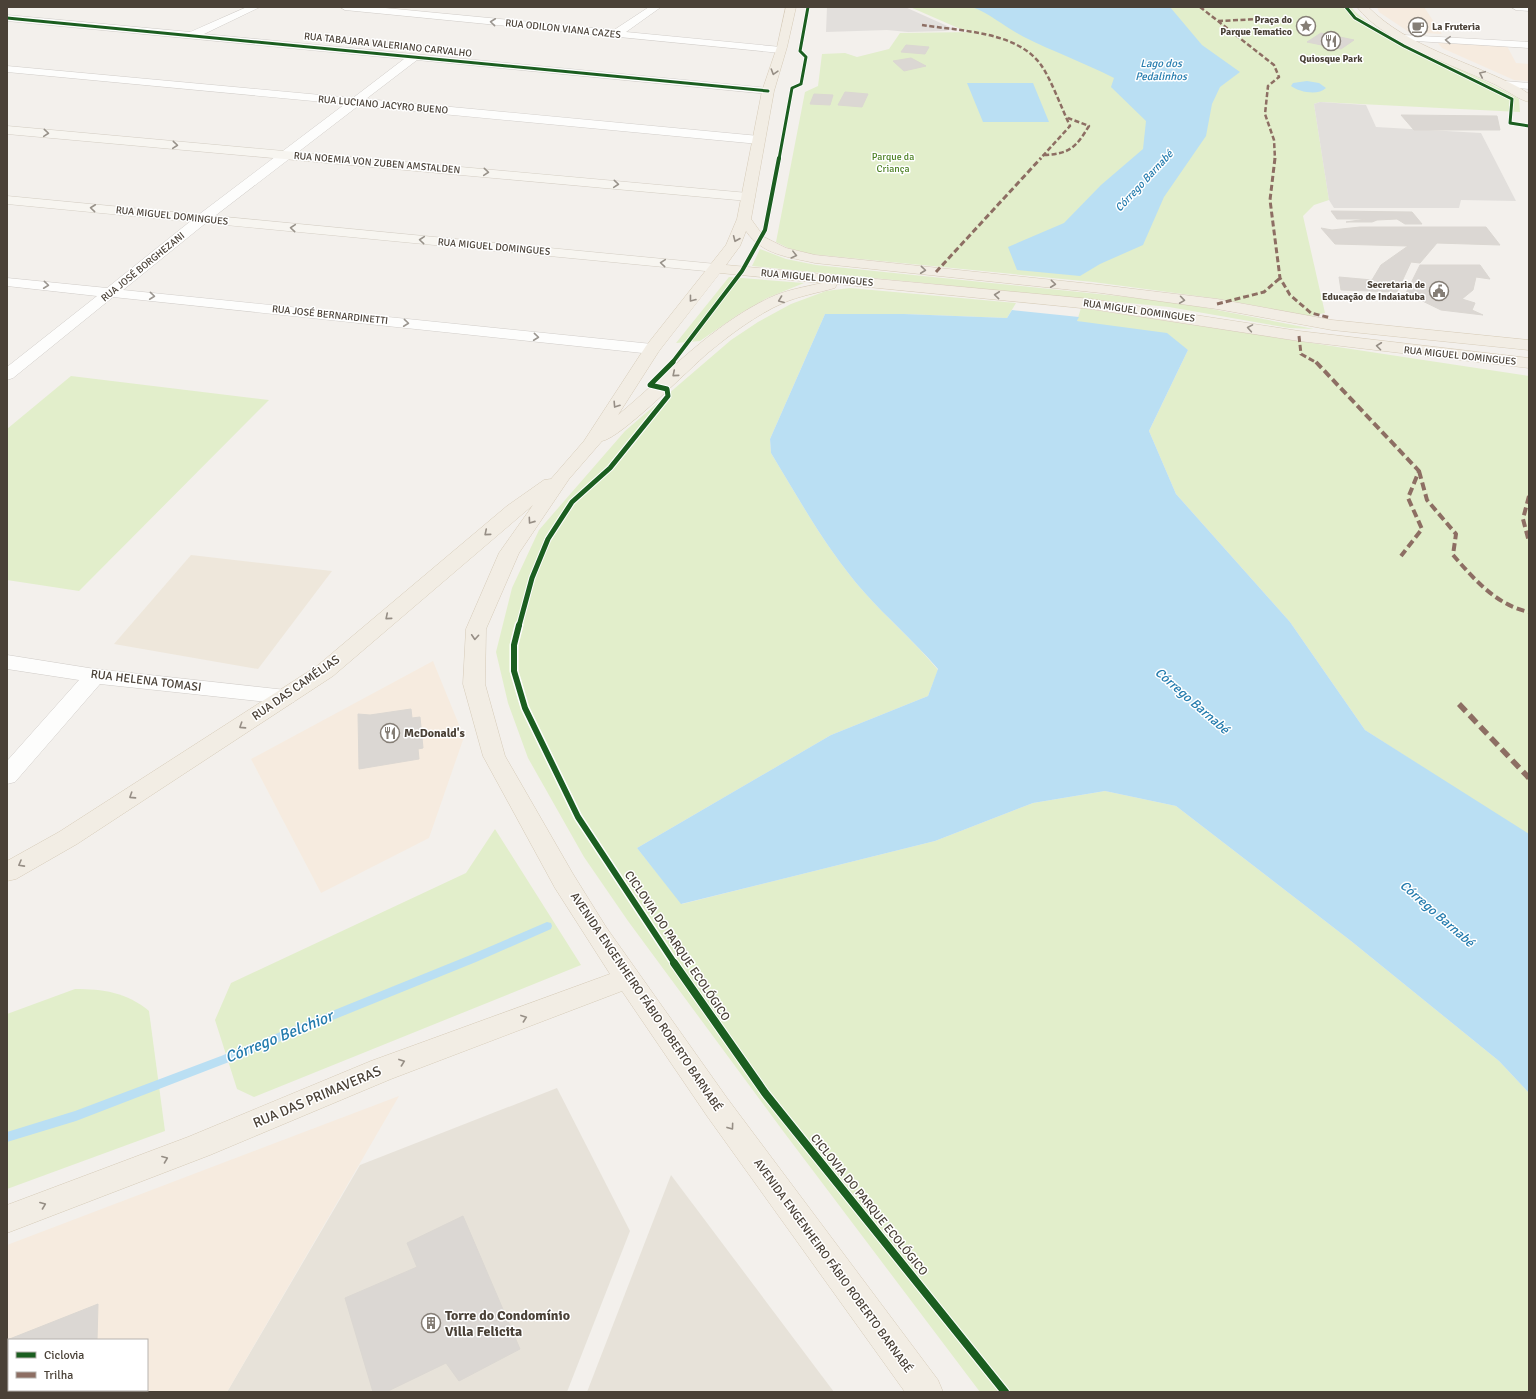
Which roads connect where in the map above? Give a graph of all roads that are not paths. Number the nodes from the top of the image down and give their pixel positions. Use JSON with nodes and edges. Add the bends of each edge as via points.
{"nodes":[{"id":1,"x":255,"y":7,"type":"edge"},
{"id":2,"x":345,"y":7,"type":"edge"},
{"id":3,"x":656,"y":7,"type":"edge"},
{"id":4,"x":791,"y":7,"type":"edge"},
{"id":5,"x":1362,"y":7,"type":"edge"},
{"id":6,"x":1516,"y":7,"type":"edge"},
{"id":7,"x":1529,"y":8,"type":"edge"},
{"id":8,"x":7,"y":18,"type":"edge"},
{"id":9,"x":615,"y":34,"type":"junction"},
{"id":10,"x":192,"y":35,"type":"junction"},
{"id":11,"x":1403,"y":38,"type":"junction"},
{"id":12,"x":1529,"y":45,"type":"edge"},
{"id":13,"x":780,"y":50,"type":"junction"},
{"id":14,"x":413,"y":58,"type":"junction"},
{"id":15,"x":7,"y":69,"type":"edge"},
{"id":16,"x":1504,"y":84,"type":"junction"},
{"id":17,"x":1529,"y":86,"type":"edge"},
{"id":18,"x":768,"y":90,"type":"junction"},
{"id":19,"x":1529,"y":99,"type":"edge"},
{"id":20,"x":355,"y":102,"type":"junction"},
{"id":21,"x":7,"y":130,"type":"edge"},
{"id":22,"x":759,"y":140,"type":"junction"},
{"id":23,"x":288,"y":154,"type":"junction"},
{"id":24,"x":748,"y":197,"type":"junction"},
{"id":25,"x":7,"y":200,"type":"edge"},
{"id":26,"x":202,"y":219,"type":"junction"},
{"id":27,"x":744,"y":219,"type":"junction"},
{"id":28,"x":716,"y":268,"type":"junction"},
{"id":29,"x":7,"y":282,"type":"edge"},
{"id":30,"x":859,"y":282,"type":"junction"},
{"id":31,"x":113,"y":292,"type":"junction"},
{"id":32,"x":1529,"y":345,"type":"edge"},
{"id":33,"x":652,"y":349,"type":"junction"},
{"id":34,"x":1529,"y":363,"type":"edge"},
{"id":35,"x":7,"y":375,"type":"edge"},
{"id":36,"x":591,"y":444,"type":"junction"},
{"id":37,"x":563,"y":475,"type":"junction"},
{"id":38,"x":7,"y":662,"type":"edge"},
{"id":39,"x":95,"y":676,"type":"junction"},
{"id":40,"x":286,"y":697,"type":"junction"},
{"id":41,"x":7,"y":776,"type":"edge"},
{"id":42,"x":7,"y":872,"type":"edge"},
{"id":43,"x":628,"y":978,"type":"junction"},
{"id":44,"x":7,"y":1219,"type":"edge"},
{"id":45,"x":926,"y":1392,"type":"edge"}],
"edges":[{"from":1,"to":10,"type":"street"},
{"from":9,"to":2,"type":"street","name":"RUA ODILON VIANA CAZES","one_way":true},
{"from":3,"to":9,"type":"street"},
{"from":4,"to":13,"type":"main road","name":"AVENIDA ENGENHEIRO FÁBIO ROBERTO BARNABÉ"},
{"from":5,"to":11,"type":"main road","via":[[1385,27]]},
{"from":6,"to":7,"type":"street"},
{"from":8,"to":10,"type":"street","name":"RUA TABAJARA VALERIANO CARVALHO"},
{"from":9,"to":13,"type":"street","name":"RUA ODILON VIANA CAZES"},
{"from":10,"to":14,"type":"street","name":"RUA TABAJARA VALERIANO CARVALHO"},
{"from":12,"to":11,"type":"street","one_way":true},
{"from":16,"to":11,"type":"main road","one_way":true},
{"from":13,"to":18,"type":"main road","name":"AVENIDA ENGENHEIRO FÁBIO ROBERTO BARNABÉ","one_way":true},
{"from":14,"to":18,"type":"street","name":"RUA TABAJARA VALERIANO CARVALHO"},
{"from":14,"to":20,"type":"street","name":"RUA JOSÉ BORGHEZANI"},
{"from":15,"to":20,"type":"street","name":"RUA LUCIANO JACYRO BUENO"},
{"from":16,"to":17,"type":"street"},
{"from":16,"to":19,"type":"main road"},
{"from":18,"to":22,"type":"main road","name":"AVENIDA ENGENHEIRO FÁBIO ROBERTO BARNABÉ"},
{"from":20,"to":22,"type":"street","name":"RUA LUCIANO JACYRO BUENO"},
{"from":20,"to":23,"type":"street","name":"RUA JOSÉ BORGHEZANI"},
{"from":21,"to":23,"type":"main road","name":"RUA NOEMIA VON ZUBEN AMSTALDEN","one_way":true},
{"from":22,"to":24,"type":"main road","name":"AVENIDA ENGENHEIRO FÁBIO ROBERTO BARNABÉ"},
{"from":23,"to":24,"type":"main road","name":"RUA NOEMIA VON ZUBEN AMSTALDEN","one_way":true},
{"from":23,"to":26,"type":"street","name":"RUA JOSÉ BORGHEZANI"},
{"from":24,"to":27,"type":"main road","name":"AVENIDA ENGENHEIRO FÁBIO ROBERTO BARNABÉ"},
{"from":26,"to":25,"type":"main road","name":"RUA MIGUEL DOMINGUES","one_way":true},
{"from":28,"to":26,"type":"main road","name":"RUA MIGUEL DOMINGUES","one_way":true},
{"from":26,"to":31,"type":"street","name":"RUA JOSÉ BORGHEZANI"},
{"from":27,"to":28,"type":"main road","name":"AVENIDA ENGENHEIRO FÁBIO ROBERTO BARNABÉ","one_way":true,"via":[[732,246]]},
{"from":27,"to":32,"type":"main road","name":"RUA MIGUEL DOMINGUES","one_way":true,"via":[[759,240],[781,251],[815,259],[1101,289],[1217,304],[1332,325]]},
{"from":28,"to":30,"type":"main road","name":"RUA MIGUEL DOMINGUES"},
{"from":28,"to":33,"type":"main road","name":"AVENIDA ENGENHEIRO FÁBIO ROBERTO BARNABÉ","one_way":true},
{"from":29,"to":31,"type":"street","name":"RUA JOSÉ BERNARDINETTI","one_way":true},
{"from":34,"to":30,"type":"main road","name":"RUA MIGUEL DOMINGUES","one_way":true,"via":[[1299,336],[1091,304]]},
{"from":30,"to":36,"type":"main road","one_way":true,"via":[[804,291],[771,303],[739,321],[629,416]]},
{"from":31,"to":33,"type":"street","name":"RUA JOSÉ BERNARDINETTI","one_way":true},
{"from":31,"to":35,"type":"street","name":"RUA JOSÉ BORGHEZANI"},
{"from":33,"to":36,"type":"main road","name":"AVENIDA ENGENHEIRO FÁBIO ROBERTO BARNABÉ","one_way":true},
{"from":36,"to":37,"type":"main road","name":"AVENIDA ENGENHEIRO FÁBIO ROBERTO BARNABÉ"},
{"from":37,"to":40,"type":"main road","name":"RUA DAS CAMÉLIAS","one_way":true,"via":[[514,510],[325,671]]},
{"from":37,"to":43,"type":"main road","name":"AVENIDA ENGENHEIRO FÁBIO ROBERTO BARNABÉ","one_way":true,"via":[[509,553],[476,629],[474,684],[494,756],[564,881]]},
{"from":38,"to":39,"type":"street","name":"RUA HELENA TOMASI"},
{"from":39,"to":40,"type":"street","name":"RUA HELENA TOMASI"},
{"from":39,"to":41,"type":"street"},
{"from":40,"to":42,"type":"main road","name":"RUA DAS CAMÉLIAS","one_way":true,"via":[[68,838]]},
{"from":44,"to":43,"type":"main road","name":"RUA DAS PRIMAVERAS","one_way":true,"via":[[199,1146],[381,1070]]},
{"from":43,"to":45,"type":"main road","name":"AVENIDA ENGENHEIRO FÁBIO ROBERTO BARNABÉ","one_way":true,"via":[[717,1107]]}]}
